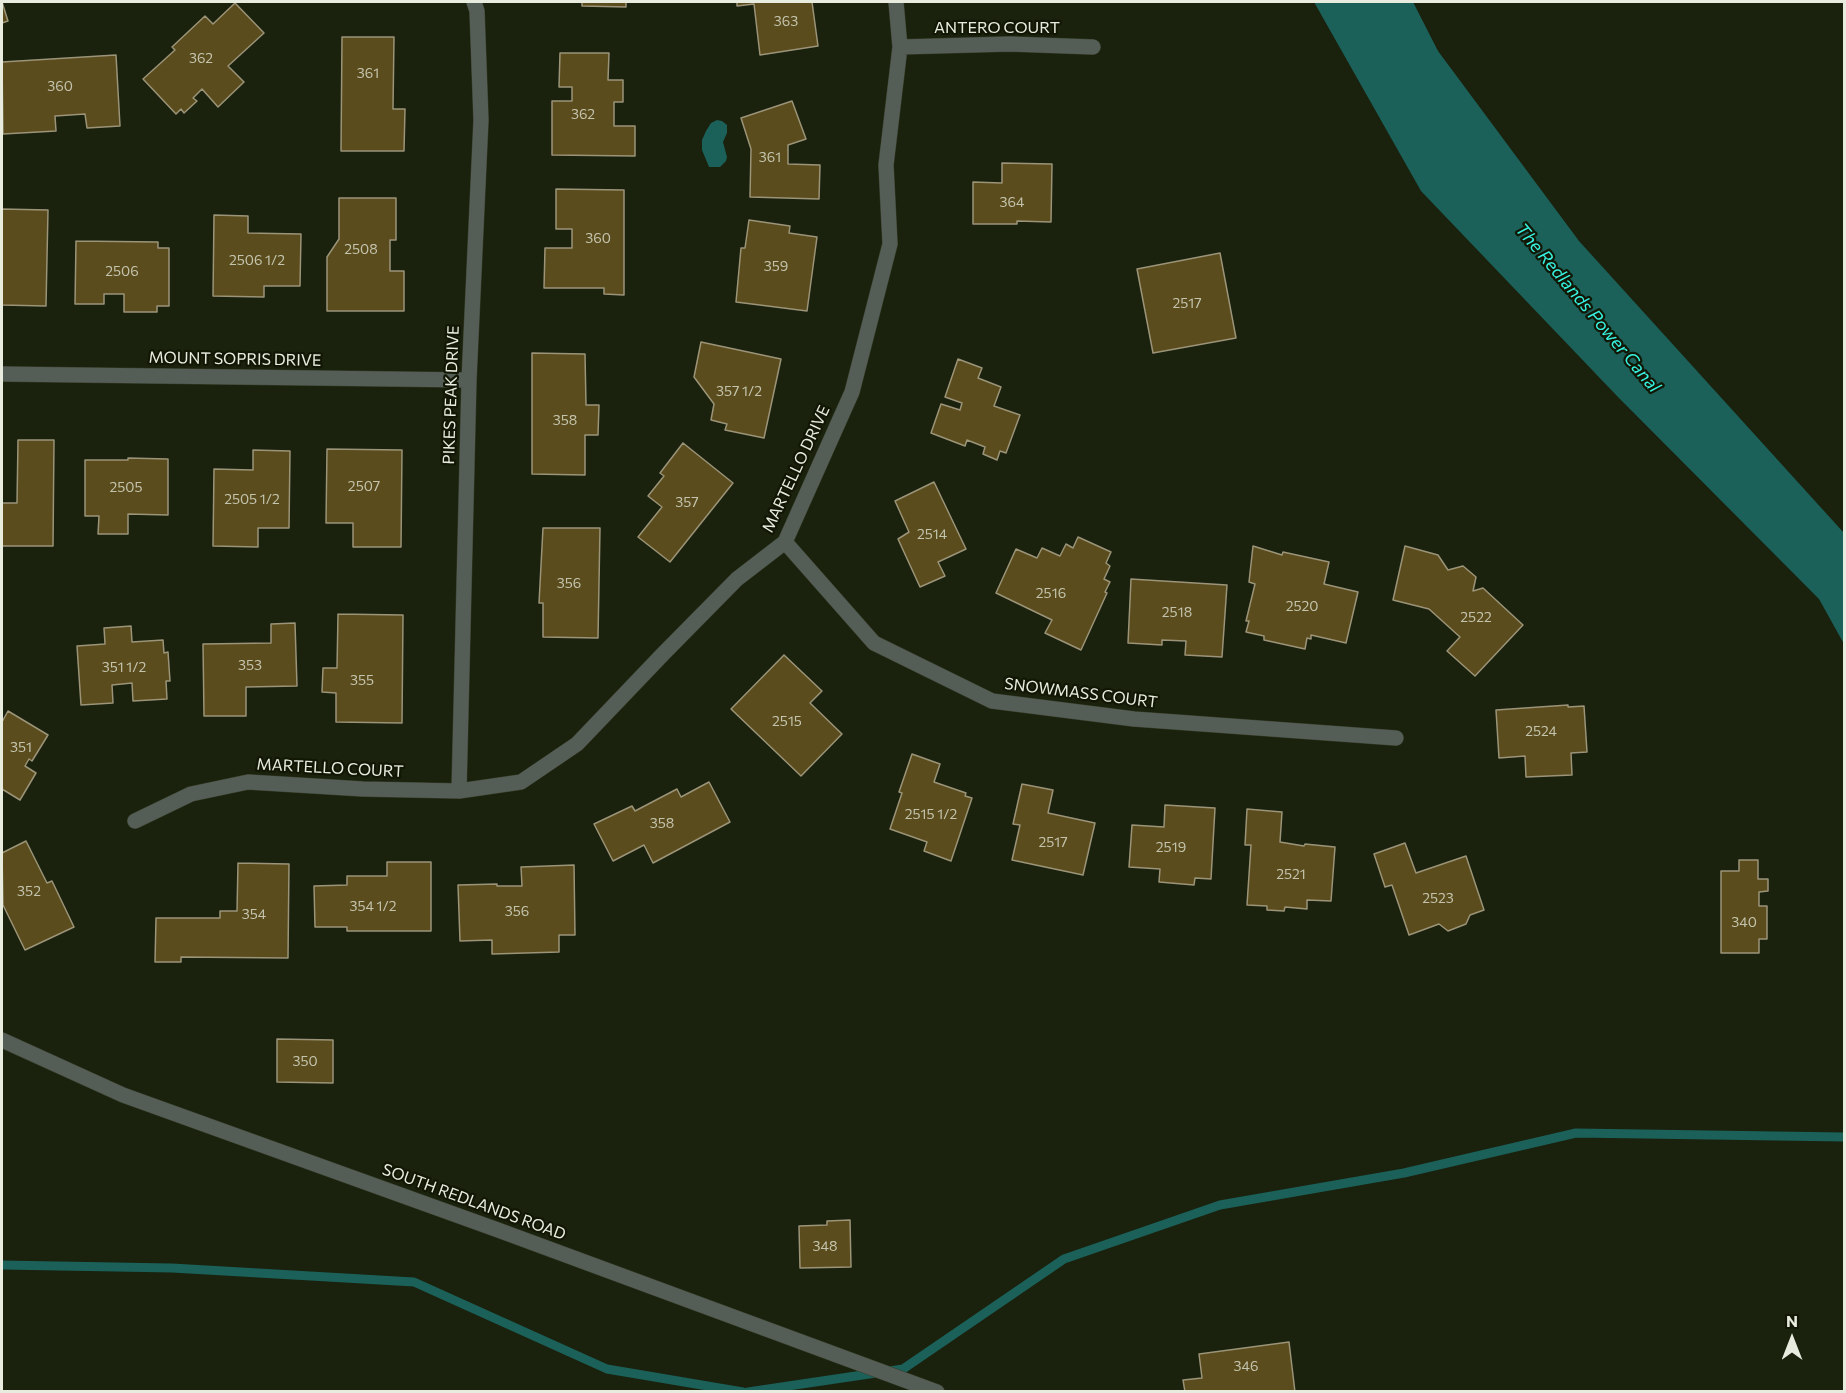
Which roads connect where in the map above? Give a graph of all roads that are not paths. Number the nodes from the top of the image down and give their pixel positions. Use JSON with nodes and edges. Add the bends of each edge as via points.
{"nodes":[{"id":1,"x":474,"y":2,"type":"edge"},
{"id":2,"x":896,"y":2,"type":"edge"},
{"id":3,"x":900,"y":47,"type":"junction"},
{"id":4,"x":1093,"y":47,"type":"dead end"},
{"id":5,"x":2,"y":374,"type":"edge"},
{"id":6,"x":469,"y":380,"type":"junction"},
{"id":7,"x":785,"y":542,"type":"junction"},
{"id":8,"x":1396,"y":738,"type":"dead end"},
{"id":9,"x":459,"y":791,"type":"junction"},
{"id":10,"x":135,"y":821,"type":"dead end"},
{"id":11,"x":2,"y":1040,"type":"edge"},
{"id":12,"x":937,"y":1392,"type":"edge"}],
"edges":[{"from":1,"to":6,"type":"street","name":"PIKES PEAK DRIVE","via":[[480,120]]},
{"from":2,"to":3,"type":"street","name":"MARTELLO DRIVE"},
{"from":3,"to":4,"type":"street","name":"ANTERO COURT"},
{"from":3,"to":7,"type":"street","name":"MARTELLO DRIVE","via":[[886,165],[890,244],[852,392]]},
{"from":5,"to":6,"type":"street","name":"MOUNT SOPRIS DRIVE"},
{"from":6,"to":9,"type":"street","name":"PIKES PEAK DRIVE"},
{"from":7,"to":8,"type":"street","name":"SNOWMASS COURT","via":[[874,643],[992,701],[1134,718]]},
{"from":7,"to":9,"type":"street","name":"MARTELLO DRIVE","via":[[737,579],[577,744],[520,782]]},
{"from":9,"to":10,"type":"street","name":"MARTELLO COURT","via":[[249,782],[191,794]]},
{"from":11,"to":12,"type":"street","name":"SOUTH REDLANDS ROAD","via":[[123,1095]]}]}
